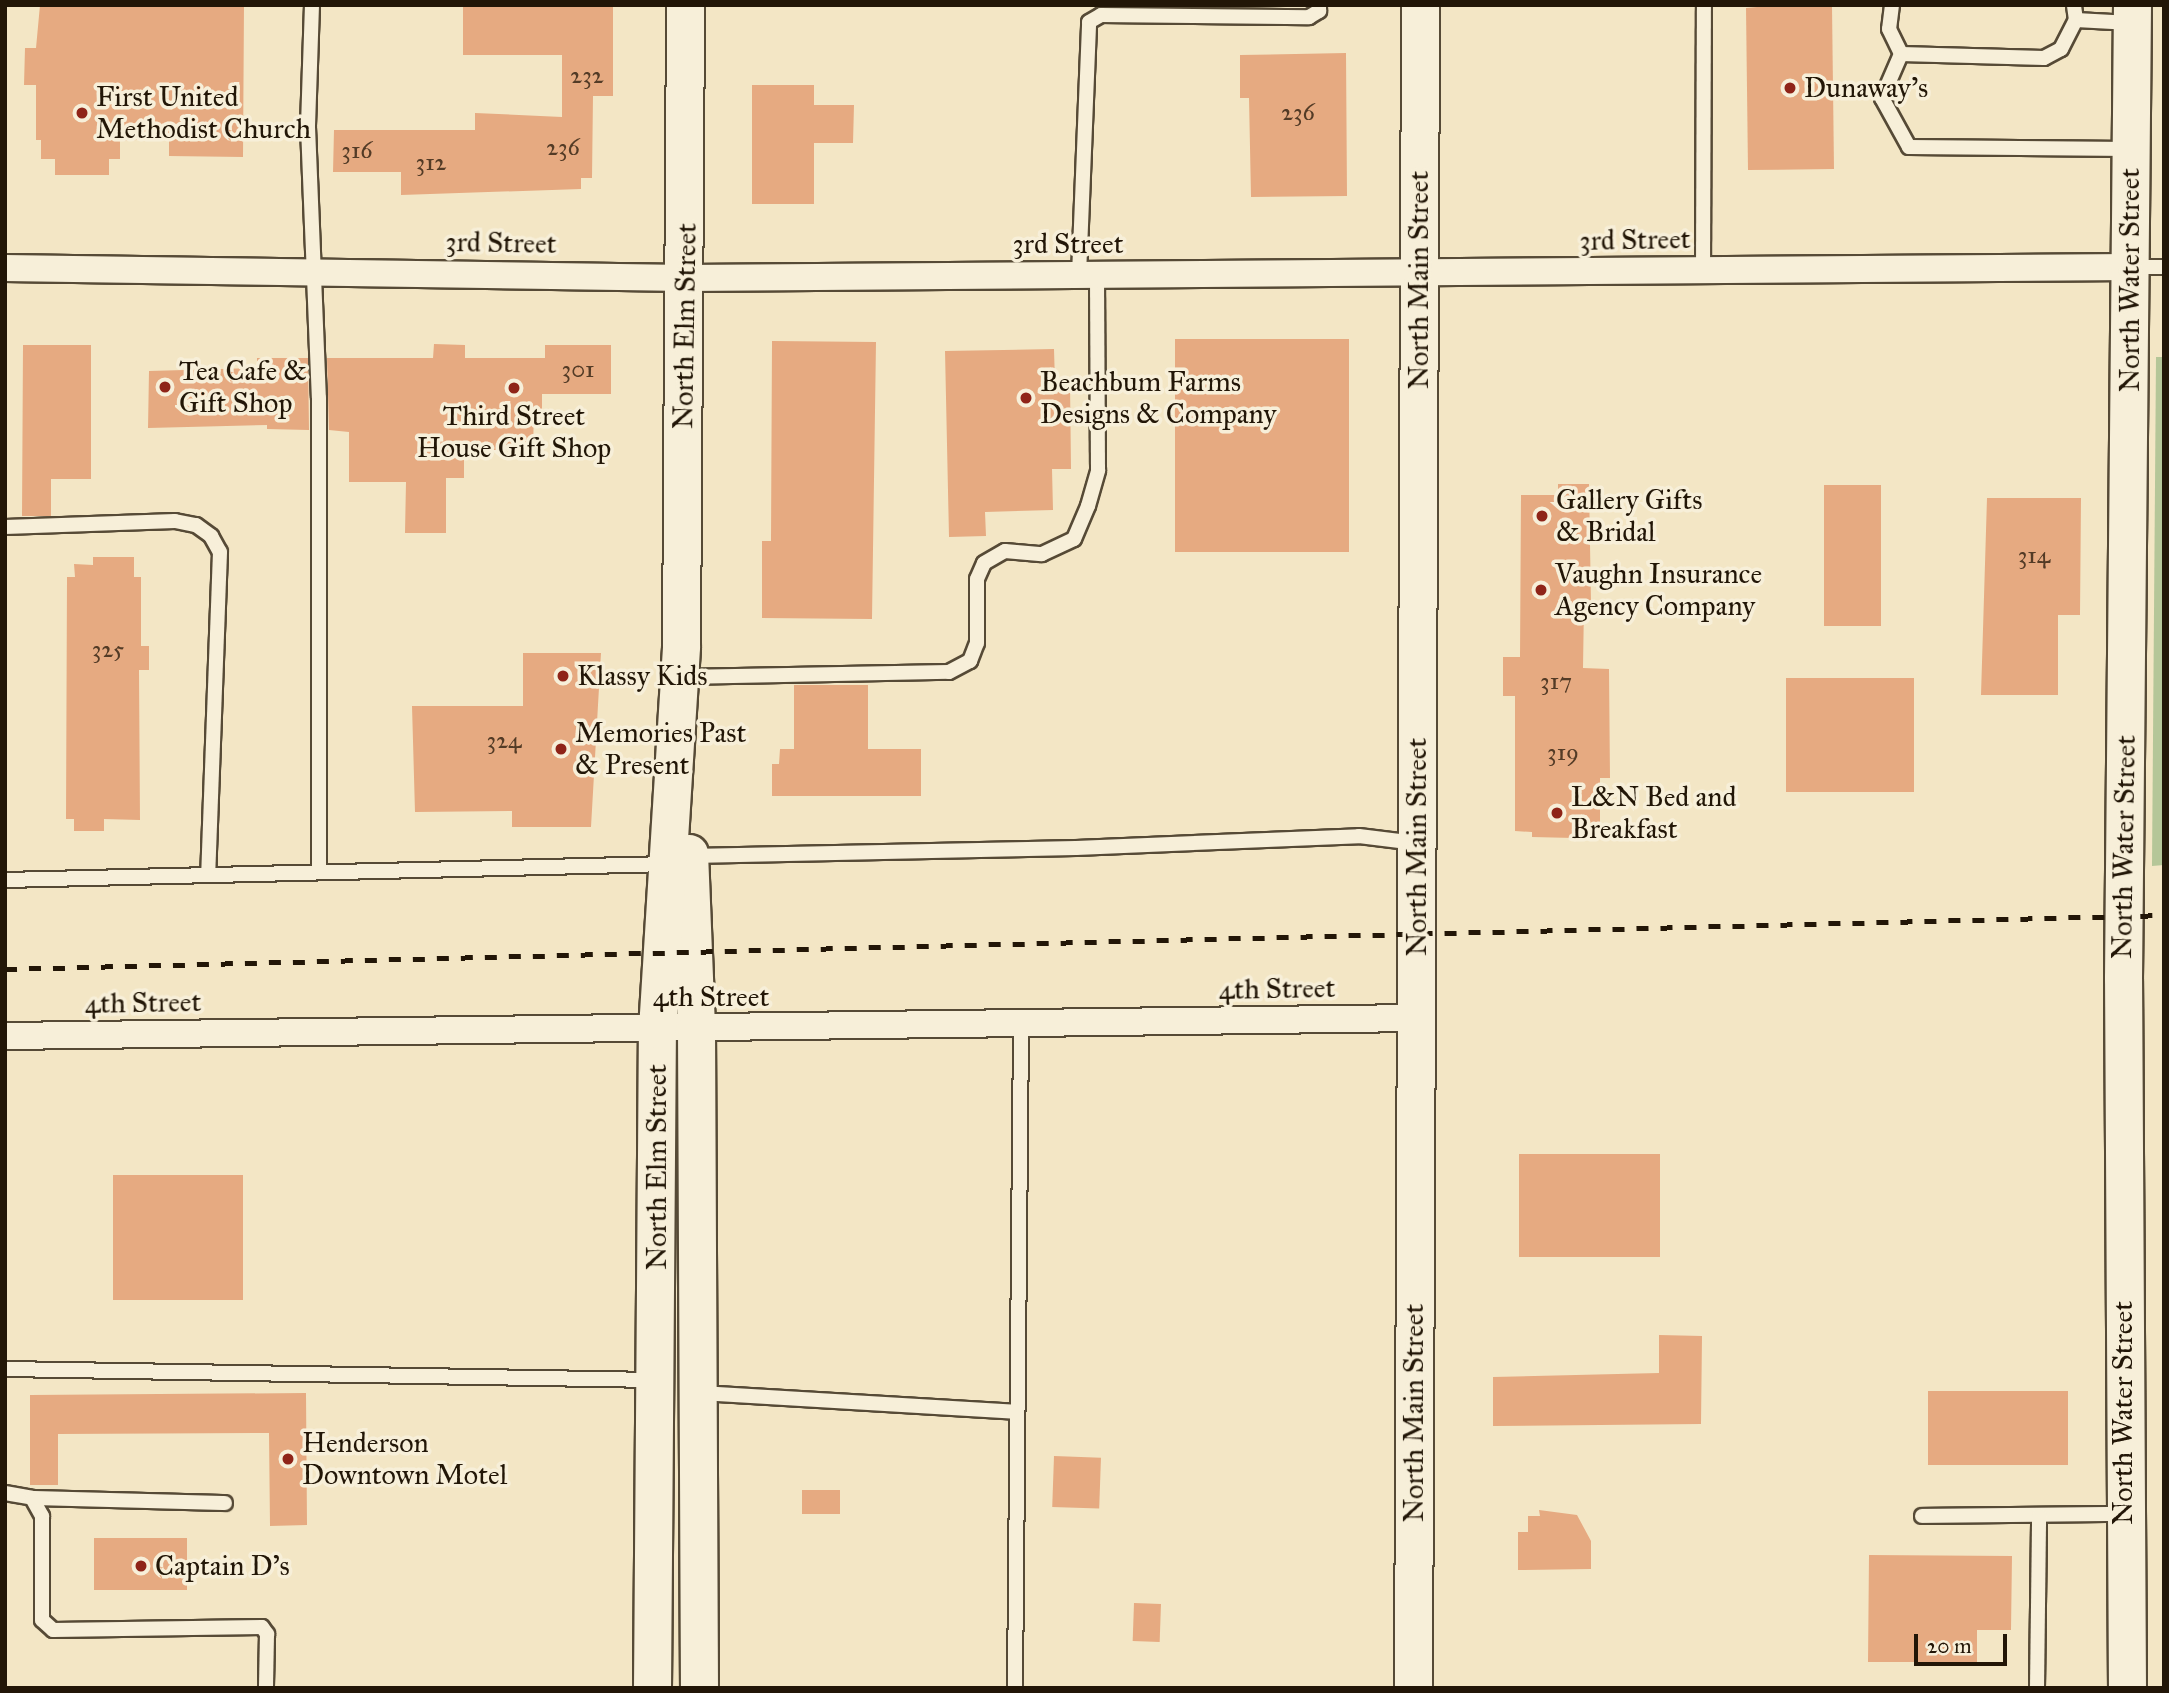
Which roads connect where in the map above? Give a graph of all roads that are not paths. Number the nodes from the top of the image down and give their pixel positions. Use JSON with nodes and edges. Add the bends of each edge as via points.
{"nodes":[{"id":1,"x":312,"y":5,"type":"edge"},
{"id":2,"x":685,"y":5,"type":"edge"},
{"id":3,"x":1319,"y":5,"type":"edge"},
{"id":4,"x":1419,"y":5,"type":"edge"},
{"id":5,"x":1704,"y":5,"type":"edge"},
{"id":6,"x":1892,"y":5,"type":"edge"},
{"id":7,"x":2075,"y":13,"type":"edge"},
{"id":8,"x":2132,"y":14,"type":"edge"},
{"id":9,"x":1901,"y":54,"type":"junction"},
{"id":10,"x":2131,"y":149,"type":"junction"},
{"id":11,"x":2147,"y":267,"type":"edge"},
{"id":12,"x":5,"y":268,"type":"edge"},
{"id":13,"x":1703,"y":271,"type":"junction"},
{"id":14,"x":311,"y":272,"type":"junction"},
{"id":15,"x":1420,"y":274,"type":"junction"},
{"id":16,"x":1088,"y":275,"type":"junction"},
{"id":17,"x":686,"y":278,"type":"junction"},
{"id":18,"x":5,"y":527,"type":"edge"},
{"id":19,"x":681,"y":662,"type":"junction"},
{"id":20,"x":1417,"y":843,"type":"junction"},
{"id":21,"x":679,"y":860,"type":"junction"},
{"id":22,"x":319,"y":872,"type":"junction"},
{"id":23,"x":208,"y":875,"type":"junction"},
{"id":24,"x":5,"y":880,"type":"edge"},
{"id":25,"x":1416,"y":1018,"type":"junction"},
{"id":26,"x":1021,"y":1024,"type":"junction"},
{"id":27,"x":657,"y":1029,"type":"junction"},
{"id":28,"x":696,"y":1029,"type":"junction"},
{"id":29,"x":5,"y":1036,"type":"edge"},
{"id":30,"x":5,"y":1369,"type":"edge"},
{"id":31,"x":656,"y":1380,"type":"junction"},
{"id":32,"x":698,"y":1393,"type":"junction"},
{"id":33,"x":1016,"y":1412,"type":"junction"},
{"id":34,"x":5,"y":1493,"type":"edge"},
{"id":35,"x":32,"y":1498,"type":"junction"},
{"id":36,"x":225,"y":1503,"type":"dead end"},
{"id":37,"x":2123,"y":1514,"type":"junction"},
{"id":38,"x":2039,"y":1515,"type":"junction"},
{"id":39,"x":1922,"y":1516,"type":"dead end"},
{"id":40,"x":266,"y":1688,"type":"edge"},
{"id":41,"x":652,"y":1688,"type":"edge"},
{"id":42,"x":699,"y":1688,"type":"edge"},
{"id":43,"x":1015,"y":1688,"type":"edge"},
{"id":44,"x":1413,"y":1688,"type":"edge"},
{"id":45,"x":2037,"y":1688,"type":"edge"},
{"id":46,"x":2127,"y":1688,"type":"edge"}],
"edges":[{"from":1,"to":14,"type":"lane","via":[[308,127]]},
{"from":2,"to":17,"type":"street","name":"North Elm Street"},
{"from":3,"to":16,"type":"lane","via":[[1319,11],[1309,17],[1101,15],[1088,22]]},
{"from":4,"to":15,"type":"street","name":"North Main Street"},
{"from":5,"to":13,"type":"lane"},
{"from":6,"to":9,"type":"lane","via":[[1889,29]]},
{"from":7,"to":8,"type":"lane"},
{"from":7,"to":9,"type":"lane","via":[[2061,49],[2044,58]]},
{"from":8,"to":10,"type":"street","name":"North Water Street"},
{"from":9,"to":10,"type":"lane","via":[[1882,98],[1909,147]]},
{"from":10,"to":11,"type":"street","name":"North Water Street"},
{"from":11,"to":13,"type":"street","name":"3rd Street"},
{"from":11,"to":37,"type":"street","name":"North Water Street","via":[[2123,978]]},
{"from":12,"to":14,"type":"street","name":"3rd Street"},
{"from":13,"to":15,"type":"street","name":"3rd Street"},
{"from":14,"to":17,"type":"street","name":"3rd Street"},
{"from":14,"to":22,"type":"lane","via":[[319,398]]},
{"from":15,"to":16,"type":"street","name":"3rd Street"},
{"from":15,"to":20,"type":"street","name":"North Main Street"},
{"from":16,"to":17,"type":"street","name":"3rd Street"},
{"from":16,"to":19,"type":"lane","via":[[1098,470],[1088,506],[1073,539],[1042,554],[1005,551],[984,563],[977,579],[977,643],[970,661],[948,672]]},
{"from":17,"to":19,"type":"street","name":"North Elm Street"},
{"from":18,"to":23,"type":"lane","via":[[174,522],[196,524],[211,536],[220,552]]},
{"from":19,"to":21,"type":"street","name":"North Elm Street"},
{"from":20,"to":21,"type":"lane","via":[[1359,836]]},
{"from":20,"to":25,"type":"street","name":"North Main Street"},
{"from":21,"to":22,"type":"lane"},
{"from":21,"to":27,"type":"street","name":"North Elm Street"},
{"from":21,"to":28,"type":"street","name":"North Elm Street"},
{"from":22,"to":23,"type":"lane"},
{"from":23,"to":24,"type":"lane"},
{"from":25,"to":26,"type":"street","name":"4th Street"},
{"from":25,"to":44,"type":"street","name":"North Main Street"},
{"from":26,"to":28,"type":"street","name":"4th Street"},
{"from":26,"to":33,"type":"lane"},
{"from":27,"to":28,"type":"street","name":"4th Street"},
{"from":27,"to":29,"type":"street","name":"4th Street"},
{"from":27,"to":31,"type":"street","name":"North Elm Street"},
{"from":28,"to":32,"type":"street","name":"North Elm Street"},
{"from":30,"to":31,"type":"lane"},
{"from":31,"to":41,"type":"street","name":"North Elm Street"},
{"from":32,"to":33,"type":"lane"},
{"from":32,"to":42,"type":"street","name":"North Elm Street"},
{"from":33,"to":43,"type":"lane"},
{"from":34,"to":35,"type":"lane"},
{"from":35,"to":36,"type":"lane"},
{"from":35,"to":40,"type":"lane","via":[[42,1516],[42,1620],[53,1630],[262,1627],[267,1634]]},
{"from":37,"to":38,"type":"lane"},
{"from":37,"to":46,"type":"street","name":"North Water Street"},
{"from":38,"to":39,"type":"lane"},
{"from":38,"to":45,"type":"lane"}]}
